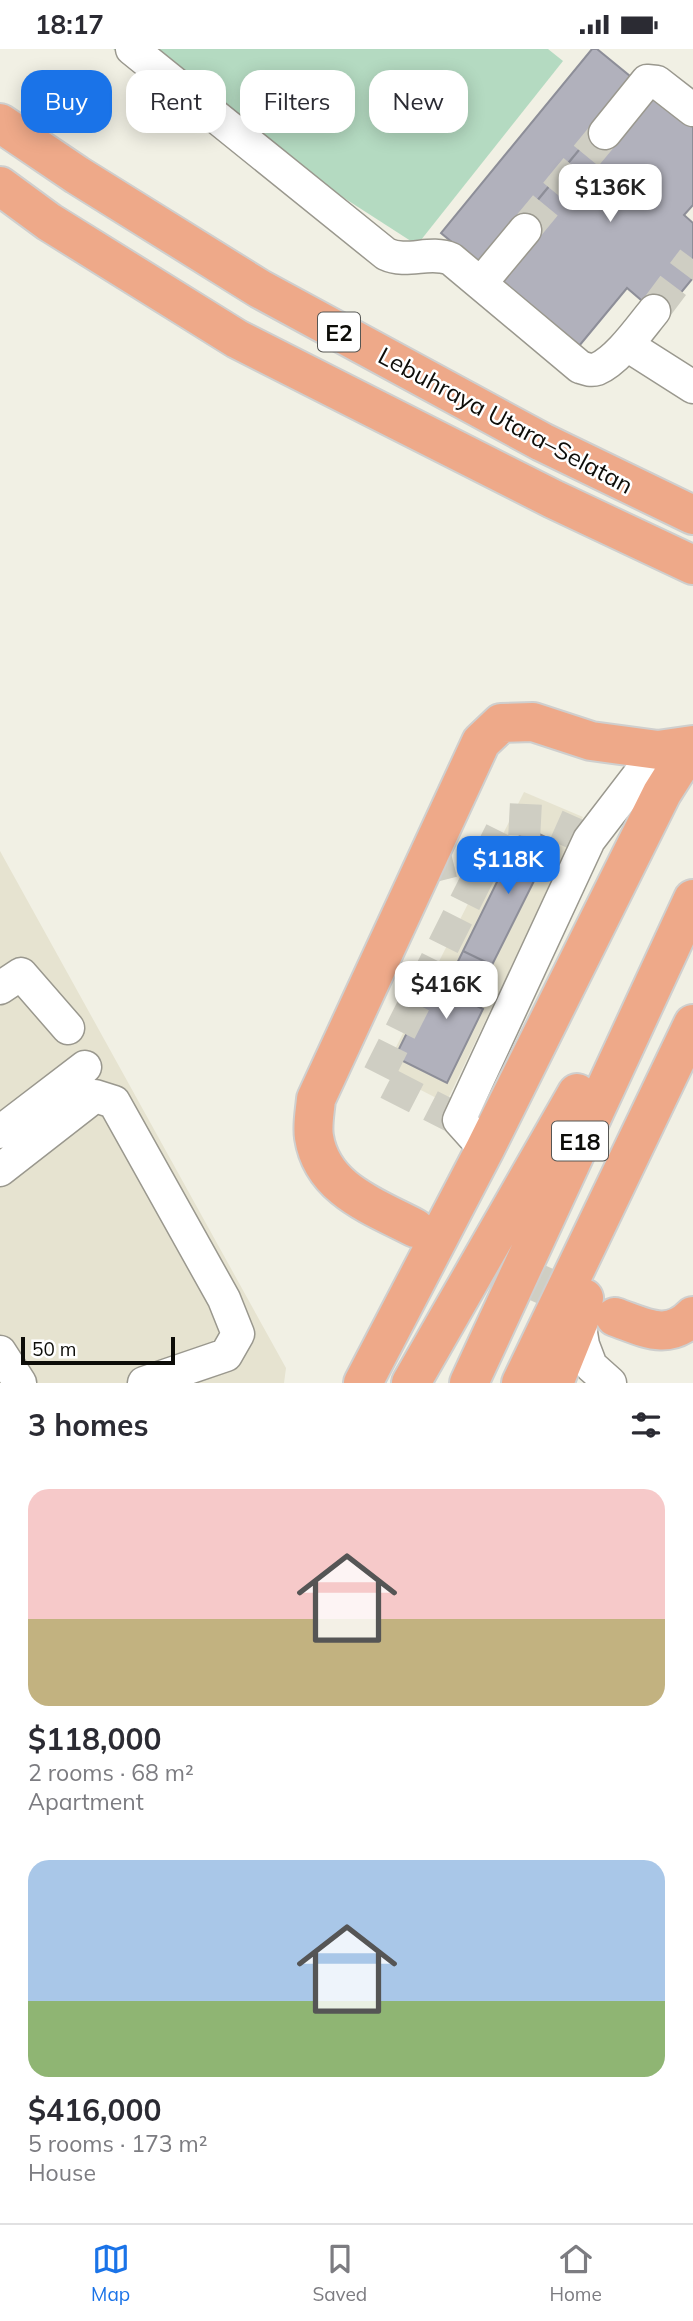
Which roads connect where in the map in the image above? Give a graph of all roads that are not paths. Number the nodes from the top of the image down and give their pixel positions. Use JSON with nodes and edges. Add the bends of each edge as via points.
{"nodes":[{"id":1,"x":132,"y":49,"type":"edge"},
{"id":2,"x":693,"y":110,"type":"edge"},
{"id":3,"x":0,"y":123,"type":"edge"},
{"id":4,"x":605,"y":133,"type":"tunnel mouth"},
{"id":5,"x":0,"y":187,"type":"edge"},
{"id":6,"x":525,"y":230,"type":"tunnel mouth"},
{"id":7,"x":481,"y":283,"type":"junction"},
{"id":8,"x":654,"y":311,"type":"tunnel mouth"},
{"id":9,"x":627,"y":345,"type":"junction"},
{"id":10,"x":693,"y":387,"type":"edge"},
{"id":11,"x":693,"y":515,"type":"edge"},
{"id":12,"x":693,"y":565,"type":"edge"},
{"id":13,"x":681,"y":748,"type":"edge"},
{"id":14,"x":687,"y":911,"type":"edge"},
{"id":15,"x":0,"y":988,"type":"edge"},
{"id":16,"x":693,"y":1024,"type":"edge"},
{"id":17,"x":68,"y":1028,"type":"dead end"},
{"id":18,"x":85,"y":1067,"type":"dead end"},
{"id":19,"x":0,"y":1132,"type":"edge"},
{"id":20,"x":0,"y":1170,"type":"edge"},
{"id":21,"x":610,"y":1198,"type":"junction"},
{"id":22,"x":423,"y":1239,"type":"junction"},
{"id":23,"x":693,"y":1316,"type":"edge"},
{"id":24,"x":597,"y":1319,"type":"junction"},
{"id":25,"x":0,"y":1352,"type":"edge"},
{"id":26,"x":20,"y":1383,"type":"edge"},
{"id":27,"x":144,"y":1383,"type":"edge"},
{"id":28,"x":363,"y":1383,"type":"edge"},
{"id":29,"x":383,"y":1383,"type":"edge"},
{"id":30,"x":411,"y":1383,"type":"edge"},
{"id":31,"x":469,"y":1383,"type":"edge"},
{"id":32,"x":521,"y":1383,"type":"edge"},
{"id":33,"x":554,"y":1383,"type":"edge"},
{"id":34,"x":610,"y":1383,"type":"edge"}],
"edges":[{"from":1,"to":7,"type":"lane","via":[[386,254],[396,259],[444,256]]},
{"from":2,"to":4,"type":"lane","via":[[657,82],[647,81]]},
{"from":3,"to":11,"type":"highway","name":"Lebuhraya Utara–Selatan","number":"E2","via":[[260,289],[542,442]]},
{"from":5,"to":12,"type":"highway","name":"Lebuhraya Utara–Selatan","number":"E2","via":[[237,339]]},
{"from":6,"to":7,"type":"lane"},
{"from":7,"to":9,"type":"lane","via":[[580,367],[598,368]]},
{"from":8,"to":9,"type":"lane"},
{"from":9,"to":10,"type":"lane"},
{"from":13,"to":22,"type":"highway","via":[[684,758],[662,793],[485,1149]]},
{"from":13,"to":22,"type":"highway","via":[[591,741],[533,722],[501,723],[481,742],[316,1099],[313,1135],[321,1164],[347,1193]]},
{"from":14,"to":30,"type":"highway"},
{"from":14,"to":31,"type":"highway","number":"E18"},
{"from":15,"to":17,"type":"lane","via":[[21,974]]},
{"from":16,"to":21,"type":"highway","number":"E18"},
{"from":18,"to":19,"type":"lane"},
{"from":20,"to":27,"type":"lane","via":[[96,1096],[114,1102],[224,1299],[238,1334],[226,1355]]},
{"from":21,"to":24,"type":"highway"},
{"from":21,"to":32,"type":"highway","number":"E18"},
{"from":22,"to":28,"type":"highway"},
{"from":22,"to":29,"type":"lane"},
{"from":23,"to":24,"type":"highway","via":[[682,1328],[656,1332]]},
{"from":24,"to":33,"type":"highway"},
{"from":24,"to":34,"type":"lane","via":[[583,1345],[592,1366]]},
{"from":25,"to":26,"type":"lane"}]}
